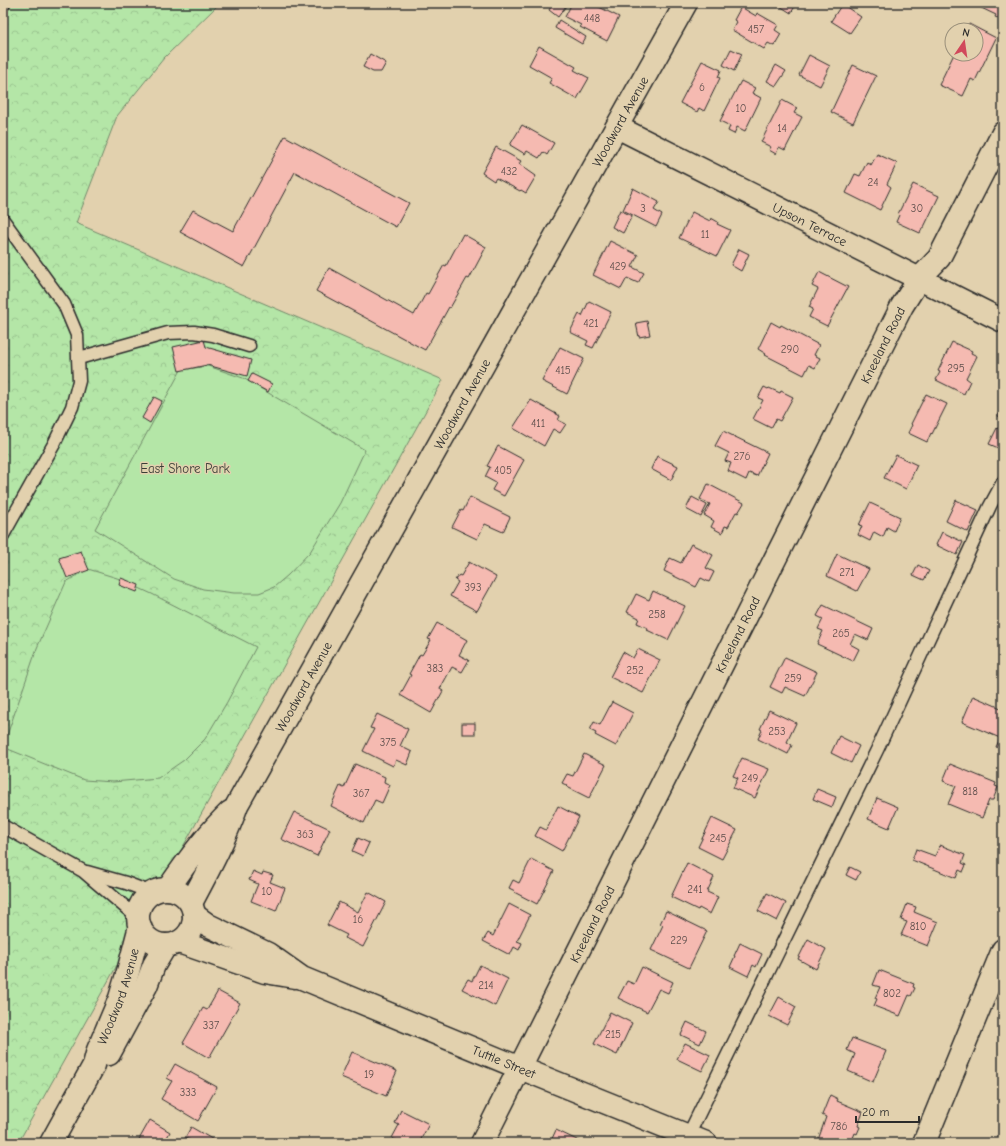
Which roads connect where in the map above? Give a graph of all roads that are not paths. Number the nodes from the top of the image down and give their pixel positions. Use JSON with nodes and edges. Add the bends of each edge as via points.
{"nodes":[{"id":1,"x":686,"y":3,"type":"edge"},
{"id":2,"x":617,"y":127,"type":"junction"},
{"id":3,"x":1003,"y":133,"type":"edge"},
{"id":4,"x":3,"y":220,"type":"edge"},
{"id":5,"x":919,"y":279,"type":"junction"},
{"id":6,"x":1003,"y":321,"type":"edge"},
{"id":7,"x":249,"y":346,"type":"dead end"},
{"id":8,"x":79,"y":358,"type":"junction"},
{"id":9,"x":1003,"y":482,"type":"edge"},
{"id":10,"x":3,"y":535,"type":"edge"},
{"id":11,"x":237,"y":805,"type":"junction"},
{"id":12,"x":3,"y":826,"type":"edge"},
{"id":13,"x":83,"y":871,"type":"junction"},
{"id":14,"x":160,"y":891,"type":"junction"},
{"id":15,"x":193,"y":909,"type":"junction"},
{"id":16,"x":139,"y":922,"type":"junction"},
{"id":17,"x":172,"y":943,"type":"junction"},
{"id":18,"x":1003,"y":950,"type":"edge"},
{"id":19,"x":302,"y":978,"type":"junction"},
{"id":20,"x":94,"y":1065,"type":"junction"},
{"id":21,"x":520,"y":1068,"type":"junction"},
{"id":22,"x":693,"y":1141,"type":"edge"},
{"id":23,"x":51,"y":1143,"type":"edge"},
{"id":24,"x":482,"y":1143,"type":"edge"},
{"id":25,"x":924,"y":1143,"type":"edge"}],
"edges":[{"from":1,"to":2,"type":"street","name":"Woodward Avenue"},
{"from":2,"to":5,"type":"street","name":"Upson Terrace"},
{"from":2,"to":11,"type":"street","name":"Woodward Avenue"},
{"from":3,"to":5,"type":"street","name":"Kneeland Road","via":[[939,258]]},
{"from":4,"to":8,"type":"lane","via":[[64,304],[77,335]]},
{"from":5,"to":6,"type":"street","name":"Upson Terrace"},
{"from":5,"to":21,"type":"street","name":"Kneeland Road","via":[[902,306]]},
{"from":7,"to":8,"type":"lane","via":[[213,335],[194,332],[168,333]]},
{"from":8,"to":10,"type":"lane","via":[[79,381],[72,407]]},
{"from":9,"to":22,"type":"lane"},
{"from":11,"to":14,"type":"street","name":"Woodward Avenue","via":[[214,827]]},
{"from":11,"to":15,"type":"street","name":"Woodward Avenue"},
{"from":12,"to":13,"type":"lane"},
{"from":13,"to":14,"type":"lane"},
{"from":13,"to":16,"type":"lane"},
{"from":14,"to":15,"type":"street","via":[[177,891],[185,896]]},
{"from":14,"to":16,"type":"street","via":[[142,903]]},
{"from":15,"to":17,"type":"street","via":[[194,923],[191,931],[185,938]]},
{"from":15,"to":19,"type":"street","name":"Tuttle Street","via":[[208,925],[268,954]]},
{"from":16,"to":17,"type":"street","via":[[150,940],[158,944]]},
{"from":16,"to":20,"type":"street","name":"Woodward Avenue","via":[[120,998]]},
{"from":17,"to":19,"type":"street","name":"Tuttle Street","via":[[265,972]]},
{"from":17,"to":20,"type":"street","name":"Woodward Avenue","via":[[154,965],[146,986],[110,1054]]},
{"from":18,"to":25,"type":"street"},
{"from":19,"to":21,"type":"street","name":"Tuttle Street"},
{"from":20,"to":23,"type":"street","name":"Woodward Avenue"},
{"from":21,"to":22,"type":"street","name":"Tuttle Street"},
{"from":21,"to":24,"type":"street","name":"Kneeland Road"}]}
